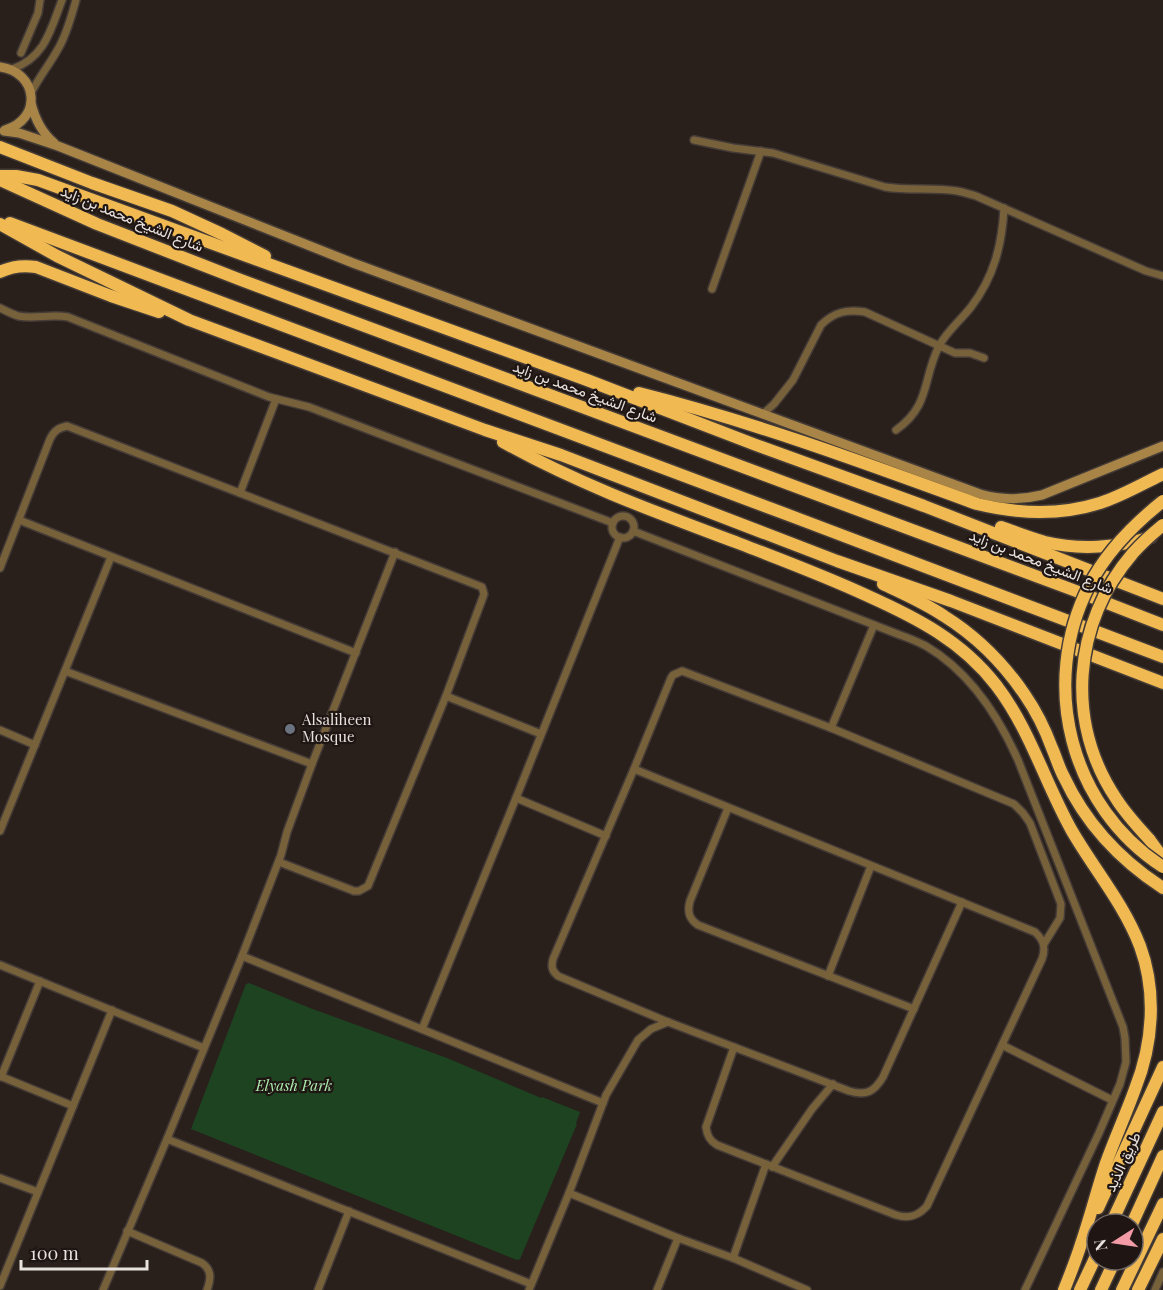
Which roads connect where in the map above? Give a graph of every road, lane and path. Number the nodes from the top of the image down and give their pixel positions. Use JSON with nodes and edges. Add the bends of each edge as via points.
{"nodes":[{"id":1,"x":40,"y":0,"type":"edge"},
{"id":2,"x":62,"y":0,"type":"edge"},
{"id":3,"x":76,"y":0,"type":"edge"},
{"id":4,"x":21,"y":53,"type":"dead end"},
{"id":5,"x":0,"y":67,"type":"edge"},
{"id":6,"x":12,"y":69,"type":"junction"},
{"id":7,"x":31,"y":98,"type":"junction"},
{"id":8,"x":2,"y":131,"type":"edge"},
{"id":9,"x":694,"y":140,"type":"dead end"},
{"id":10,"x":58,"y":146,"type":"junction"},
{"id":11,"x":0,"y":147,"type":"edge"},
{"id":12,"x":761,"y":151,"type":"junction"},
{"id":13,"x":0,"y":178,"type":"edge"},
{"id":14,"x":1004,"y":208,"type":"junction"},
{"id":15,"x":0,"y":219,"type":"edge"},
{"id":16,"x":0,"y":224,"type":"edge"},
{"id":17,"x":0,"y":272,"type":"edge"},
{"id":18,"x":295,"y":273,"type":"junction"},
{"id":19,"x":1163,"y":276,"type":"edge"},
{"id":20,"x":712,"y":289,"type":"dead end"},
{"id":21,"x":1,"y":308,"type":"edge"},
{"id":22,"x":189,"y":320,"type":"junction"},
{"id":23,"x":939,"y":346,"type":"junction"},
{"id":24,"x":984,"y":358,"type":"dead end"},
{"id":25,"x":588,"y":380,"type":"junction"},
{"id":26,"x":276,"y":399,"type":"junction"},
{"id":27,"x":763,"y":414,"type":"junction"},
{"id":28,"x":484,"y":430,"type":"junction"},
{"id":29,"x":896,"y":430,"type":"dead end"},
{"id":30,"x":1163,"y":446,"type":"edge"},
{"id":31,"x":1163,"y":474,"type":"edge"},
{"id":32,"x":240,"y":493,"type":"junction"},
{"id":33,"x":1163,"y":501,"type":"edge"},
{"id":34,"x":924,"y":506,"type":"junction"},
{"id":35,"x":19,"y":520,"type":"junction"},
{"id":36,"x":613,"y":523,"type":"junction"},
{"id":37,"x":1163,"y":525,"type":"edge"},
{"id":38,"x":633,"y":531,"type":"junction"},
{"id":39,"x":1163,"y":532,"type":"edge"},
{"id":40,"x":620,"y":537,"type":"junction"},
{"id":41,"x":395,"y":552,"type":"junction"},
{"id":42,"x":111,"y":557,"type":"junction"},
{"id":43,"x":837,"y":561,"type":"junction"},
{"id":44,"x":0,"y":568,"type":"edge"},
{"id":45,"x":1163,"y":599,"type":"edge"},
{"id":46,"x":874,"y":625,"type":"junction"},
{"id":47,"x":1163,"y":625,"type":"edge"},
{"id":48,"x":356,"y":653,"type":"junction"},
{"id":49,"x":1163,"y":657,"type":"edge"},
{"id":50,"x":65,"y":671,"type":"junction"},
{"id":51,"x":1163,"y":683,"type":"edge"},
{"id":52,"x":446,"y":696,"type":"junction"},
{"id":53,"x":831,"y":728,"type":"junction"},
{"id":54,"x":0,"y":730,"type":"edge"},
{"id":55,"x":541,"y":734,"type":"junction"},
{"id":56,"x":35,"y":745,"type":"junction"},
{"id":57,"x":312,"y":764,"type":"junction"},
{"id":58,"x":634,"y":769,"type":"junction"},
{"id":59,"x":516,"y":798,"type":"junction"},
{"id":60,"x":728,"y":808,"type":"junction"},
{"id":61,"x":0,"y":831,"type":"edge"},
{"id":62,"x":606,"y":836,"type":"junction"},
{"id":63,"x":1163,"y":858,"type":"edge"},
{"id":64,"x":279,"y":862,"type":"junction"},
{"id":65,"x":871,"y":866,"type":"junction"},
{"id":66,"x":1163,"y":867,"type":"edge"},
{"id":67,"x":1163,"y":888,"type":"edge"},
{"id":68,"x":962,"y":902,"type":"junction"},
{"id":69,"x":1044,"y":944,"type":"junction"},
{"id":70,"x":242,"y":956,"type":"junction"},
{"id":71,"x":0,"y":964,"type":"edge"},
{"id":72,"x":828,"y":976,"type":"junction"},
{"id":73,"x":40,"y":981,"type":"junction"},
{"id":74,"x":112,"y":1010,"type":"junction"},
{"id":75,"x":914,"y":1010,"type":"junction"},
{"id":76,"x":668,"y":1022,"type":"junction"},
{"id":77,"x":422,"y":1029,"type":"junction"},
{"id":78,"x":1002,"y":1045,"type":"junction"},
{"id":79,"x":734,"y":1047,"type":"junction"},
{"id":80,"x":204,"y":1048,"type":"junction"},
{"id":81,"x":1163,"y":1067,"type":"edge"},
{"id":82,"x":0,"y":1077,"type":"edge"},
{"id":83,"x":833,"y":1084,"type":"junction"},
{"id":84,"x":1112,"y":1100,"type":"junction"},
{"id":85,"x":603,"y":1103,"type":"junction"},
{"id":86,"x":73,"y":1106,"type":"junction"},
{"id":87,"x":1163,"y":1112,"type":"edge"},
{"id":88,"x":167,"y":1139,"type":"junction"},
{"id":89,"x":1163,"y":1156,"type":"edge"},
{"id":90,"x":770,"y":1165,"type":"junction"},
{"id":91,"x":0,"y":1178,"type":"edge"},
{"id":92,"x":38,"y":1192,"type":"junction"},
{"id":93,"x":569,"y":1193,"type":"junction"},
{"id":94,"x":1163,"y":1204,"type":"edge"},
{"id":95,"x":349,"y":1211,"type":"junction"},
{"id":96,"x":1117,"y":1212,"type":"edge"},
{"id":97,"x":1137,"y":1212,"type":"edge"},
{"id":98,"x":127,"y":1231,"type":"junction"},
{"id":99,"x":678,"y":1238,"type":"junction"},
{"id":100,"x":1163,"y":1239,"type":"edge"},
{"id":101,"x":1082,"y":1244,"type":"junction"},
{"id":102,"x":733,"y":1258,"type":"junction"},
{"id":103,"x":1088,"y":1272,"type":"edge"},
{"id":104,"x":1109,"y":1272,"type":"edge"},
{"id":105,"x":1163,"y":1272,"type":"edge"},
{"id":106,"x":0,"y":1286,"type":"edge"},
{"id":107,"x":530,"y":1287,"type":"edge"},
{"id":108,"x":1158,"y":1287,"type":"edge"},
{"id":109,"x":794,"y":1288,"type":"edge"},
{"id":110,"x":103,"y":1290,"type":"edge"},
{"id":111,"x":207,"y":1290,"type":"edge"},
{"id":112,"x":318,"y":1290,"type":"edge"},
{"id":113,"x":657,"y":1290,"type":"edge"},
{"id":114,"x":807,"y":1290,"type":"edge"},
{"id":115,"x":1025,"y":1290,"type":"edge"},
{"id":116,"x":1064,"y":1290,"type":"edge"},
{"id":117,"x":1080,"y":1290,"type":"edge"},
{"id":118,"x":1101,"y":1290,"type":"edge"},
{"id":119,"x":1122,"y":1290,"type":"edge"},
{"id":120,"x":1138,"y":1290,"type":"edge"}],
"edges":[{"from":1,"to":4,"type":"street"},
{"from":2,"to":6,"type":"street","via":[[44,46],[27,63]]},
{"from":3,"to":7,"type":"street","via":[[59,48]]},
{"from":5,"to":6,"type":"street"},
{"from":6,"to":7,"type":"street","via":[[28,83]]},
{"from":7,"to":8,"type":"street","via":[[22,122]]},
{"from":7,"to":10,"type":"street","via":[[40,128]]},
{"from":8,"to":10,"type":"street"},
{"from":9,"to":12,"type":"street"},
{"from":10,"to":27,"type":"street","via":[[353,263]]},
{"from":11,"to":18,"type":"highway","via":[[198,222]]},
{"from":12,"to":14,"type":"street","via":[[885,187],[958,191]]},
{"from":12,"to":20,"type":"street"},
{"from":13,"to":18,"type":"highway","via":[[38,180]]},
{"from":13,"to":47,"type":"highway","name":"شارع الشيخ محمد بن زايد","via":[[97,224],[241,280]]},
{"from":14,"to":19,"type":"street"},
{"from":14,"to":23,"type":"street","via":[[1000,245],[989,278]]},
{"from":15,"to":49,"type":"highway"},
{"from":16,"to":22,"type":"highway"},
{"from":17,"to":22,"type":"highway","via":[[17,266],[36,267]]},
{"from":18,"to":25,"type":"highway"},
{"from":21,"to":26,"type":"street","via":[[21,316],[68,317]]},
{"from":22,"to":28,"type":"highway"},
{"from":23,"to":24,"type":"street"},
{"from":23,"to":27,"type":"street","via":[[865,312],[836,313],[821,325],[793,380]]},
{"from":23,"to":29,"type":"street","via":[[917,410]]},
{"from":25,"to":31,"type":"highway","via":[[774,432],[1002,510],[1052,513],[1077,509]]},
{"from":25,"to":34,"type":"highway"},
{"from":26,"to":32,"type":"street"},
{"from":26,"to":36,"type":"street","via":[[309,407]]},
{"from":27,"to":30,"type":"street","via":[[995,498],[1042,495]]},
{"from":28,"to":43,"type":"highway"},
{"from":28,"to":101,"type":"highway","via":[[536,460],[624,500],[793,564],[898,610],[951,641],[995,684],[1028,737],[1072,831],[1128,921],[1148,976],[1150,1034],[1144,1061],[1107,1159]]},
{"from":32,"to":35,"type":"street","via":[[67,426],[54,432],[50,439]]},
{"from":32,"to":41,"type":"street"},
{"from":33,"to":66,"type":"highway","bridge":true,"via":[[1118,542],[1089,584],[1077,612],[1065,671],[1067,720],[1091,789],[1119,829]]},
{"from":34,"to":39,"type":"highway","via":[[1063,545],[1122,544]]},
{"from":34,"to":45,"type":"highway"},
{"from":35,"to":42,"type":"street"},
{"from":35,"to":44,"type":"street"},
{"from":36,"to":38,"type":"street","via":[[619,517],[627,517],[633,522]]},
{"from":36,"to":40,"type":"street","via":[[613,530]]},
{"from":37,"to":63,"type":"highway","bridge":true,"via":[[1133,553],[1104,596],[1086,645],[1081,686],[1087,732],[1101,771],[1117,801]]},
{"from":38,"to":40,"type":"street","via":[[628,537]]},
{"from":38,"to":46,"type":"street"},
{"from":40,"to":55,"type":"street"},
{"from":41,"to":48,"type":"street"},
{"from":41,"to":52,"type":"street","via":[[479,585],[483,590]]},
{"from":42,"to":48,"type":"street"},
{"from":42,"to":50,"type":"street"},
{"from":43,"to":51,"type":"highway"},
{"from":43,"to":67,"type":"highway","via":[[944,615],[996,658],[1041,720],[1063,775],[1094,827],[1114,850]]},
{"from":46,"to":53,"type":"street"},
{"from":46,"to":84,"type":"street","via":[[926,646],[947,662],[988,704],[1006,732],[1123,1027],[1126,1062]]},
{"from":48,"to":57,"type":"street"},
{"from":50,"to":56,"type":"street"},
{"from":50,"to":57,"type":"street"},
{"from":52,"to":55,"type":"street"},
{"from":52,"to":64,"type":"street","via":[[368,886],[354,891]]},
{"from":53,"to":58,"type":"street","via":[[687,672],[678,672],[671,678]]},
{"from":53,"to":69,"type":"street","via":[[1009,801],[1023,813],[1061,904],[1060,918]]},
{"from":54,"to":56,"type":"street"},
{"from":55,"to":59,"type":"street"},
{"from":56,"to":61,"type":"street"},
{"from":57,"to":64,"type":"street"},
{"from":58,"to":60,"type":"street"},
{"from":58,"to":62,"type":"street"},
{"from":59,"to":62,"type":"street"},
{"from":59,"to":77,"type":"street"},
{"from":60,"to":65,"type":"street"},
{"from":60,"to":72,"type":"street","via":[[690,901],[689,915],[698,925]]},
{"from":62,"to":76,"type":"street","via":[[552,969],[558,976]]},
{"from":64,"to":70,"type":"street"},
{"from":65,"to":68,"type":"street"},
{"from":65,"to":72,"type":"street"},
{"from":68,"to":69,"type":"street","via":[[1035,932]]},
{"from":68,"to":75,"type":"street"},
{"from":69,"to":78,"type":"street","via":[[1045,952]]},
{"from":70,"to":77,"type":"street"},
{"from":70,"to":80,"type":"street"},
{"from":71,"to":73,"type":"street"},
{"from":72,"to":75,"type":"street"},
{"from":73,"to":74,"type":"street"},
{"from":73,"to":82,"type":"street"},
{"from":74,"to":80,"type":"street"},
{"from":74,"to":86,"type":"street"},
{"from":75,"to":83,"type":"street","via":[[878,1086],[859,1094]]},
{"from":76,"to":79,"type":"street"},
{"from":76,"to":85,"type":"street","via":[[638,1040]]},
{"from":77,"to":85,"type":"street"},
{"from":78,"to":84,"type":"street"},
{"from":78,"to":90,"type":"street","via":[[927,1206],[914,1216],[896,1215]]},
{"from":79,"to":83,"type":"street"},
{"from":79,"to":90,"type":"street","via":[[708,1119],[707,1135],[717,1145]]},
{"from":80,"to":88,"type":"street"},
{"from":81,"to":101,"type":"highway"},
{"from":82,"to":86,"type":"street"},
{"from":83,"to":90,"type":"street"},
{"from":84,"to":115,"type":"street"},
{"from":85,"to":93,"type":"street"},
{"from":86,"to":92,"type":"street"},
{"from":87,"to":96,"type":"highway","name":"طريق الذيد"},
{"from":88,"to":95,"type":"street"},
{"from":88,"to":98,"type":"street"},
{"from":89,"to":97,"type":"highway"},
{"from":90,"to":102,"type":"street"},
{"from":91,"to":92,"type":"street"},
{"from":92,"to":106,"type":"street"},
{"from":93,"to":99,"type":"street"},
{"from":93,"to":107,"type":"street"},
{"from":94,"to":119,"type":"highway"},
{"from":95,"to":107,"type":"street"},
{"from":95,"to":112,"type":"street"},
{"from":98,"to":110,"type":"street"},
{"from":98,"to":111,"type":"street","via":[[202,1263],[210,1272]]},
{"from":99,"to":102,"type":"street"},
{"from":99,"to":113,"type":"street"},
{"from":100,"to":120,"type":"highway"},
{"from":101,"to":116,"type":"highway"},
{"from":102,"to":109,"type":"street"},
{"from":103,"to":117,"type":"highway"},
{"from":104,"to":118,"type":"highway"},
{"from":105,"to":108,"type":"street"},
{"from":109,"to":114,"type":"street"}]}
